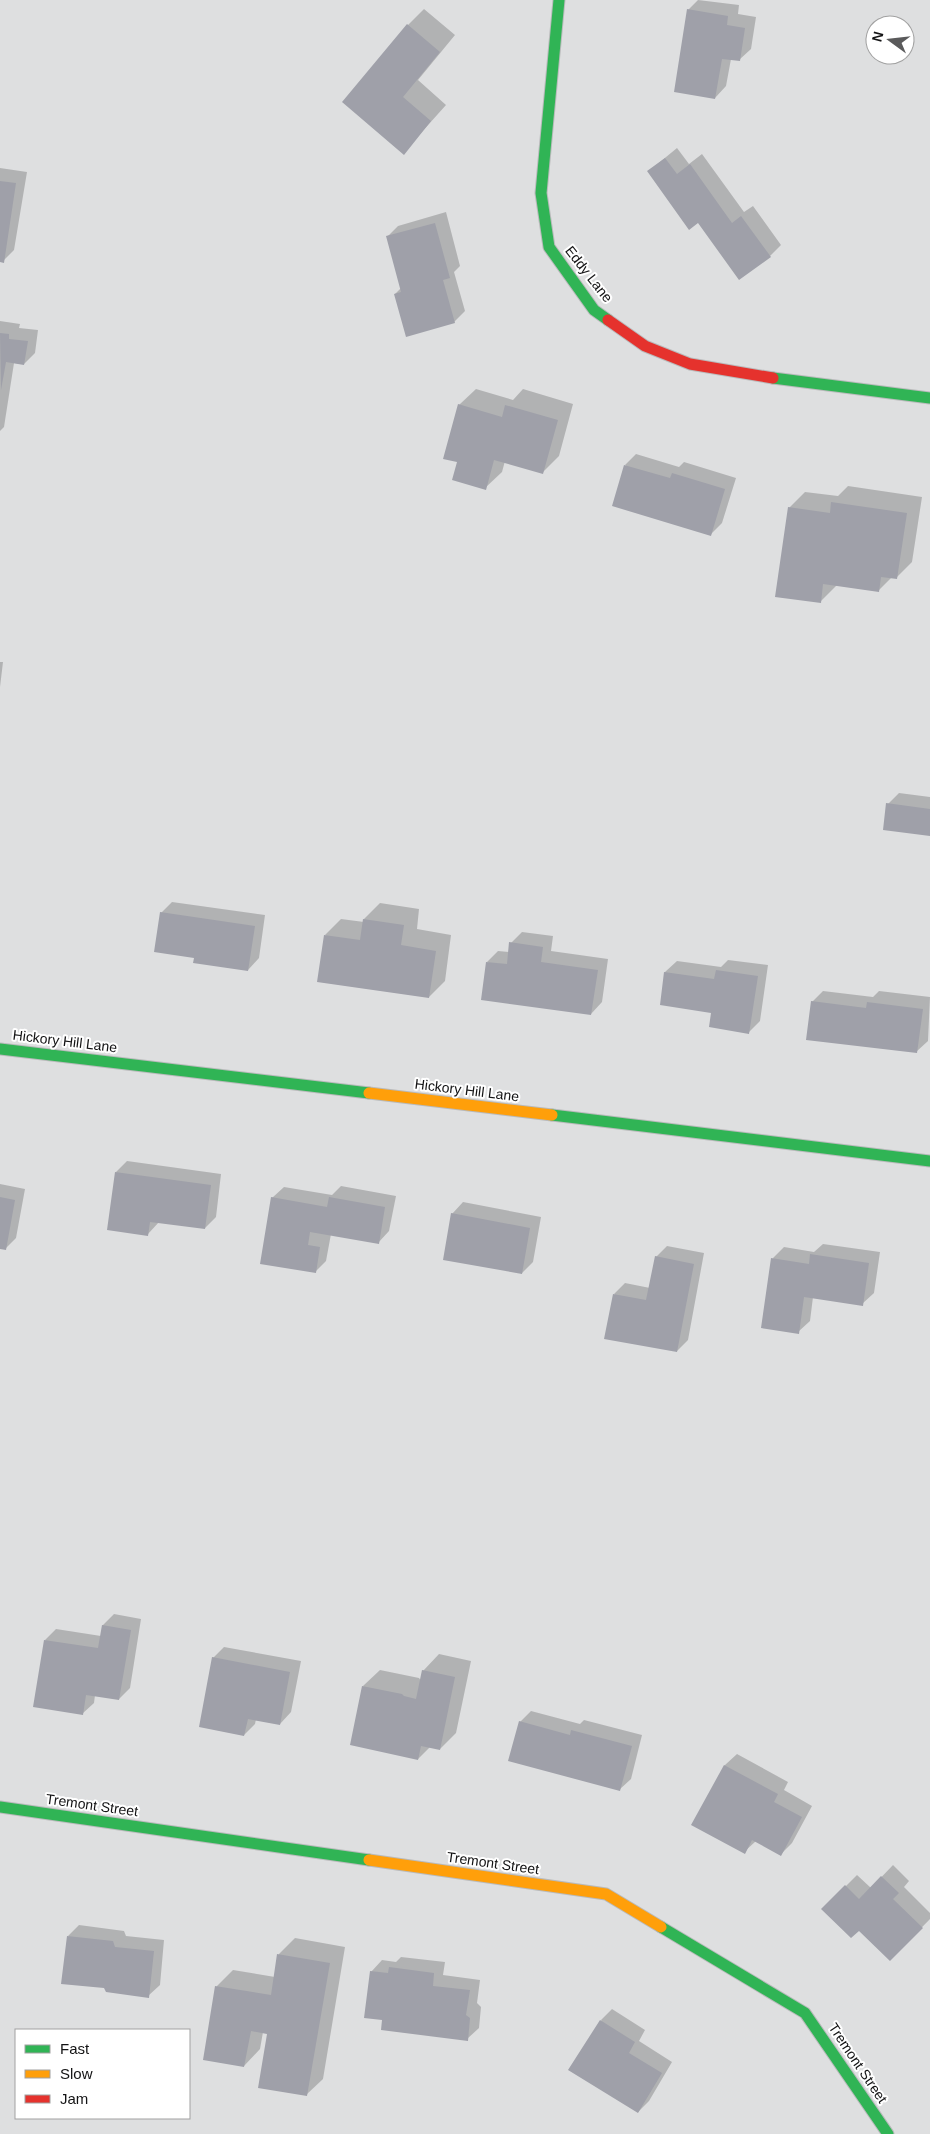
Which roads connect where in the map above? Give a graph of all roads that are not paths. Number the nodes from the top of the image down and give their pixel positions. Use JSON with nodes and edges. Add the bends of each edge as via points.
{"nodes":[{"id":1,"x":559,"y":0,"type":"edge"},
{"id":2,"x":930,"y":398,"type":"edge"},
{"id":3,"x":0,"y":1049,"type":"edge"},
{"id":4,"x":930,"y":1161,"type":"edge"},
{"id":5,"x":0,"y":1807,"type":"edge"},
{"id":6,"x":888,"y":2134,"type":"edge"}],
"edges":[{"from":1,"to":2,"type":"street","name":"Eddy Lane","via":[[541,193],[549,247],[594,310],[645,346],[690,364]]},
{"from":3,"to":4,"type":"street","name":"Hickory Hill Lane"},
{"from":5,"to":6,"type":"street","name":"Tremont Street","via":[[606,1894],[805,2013]]}]}
